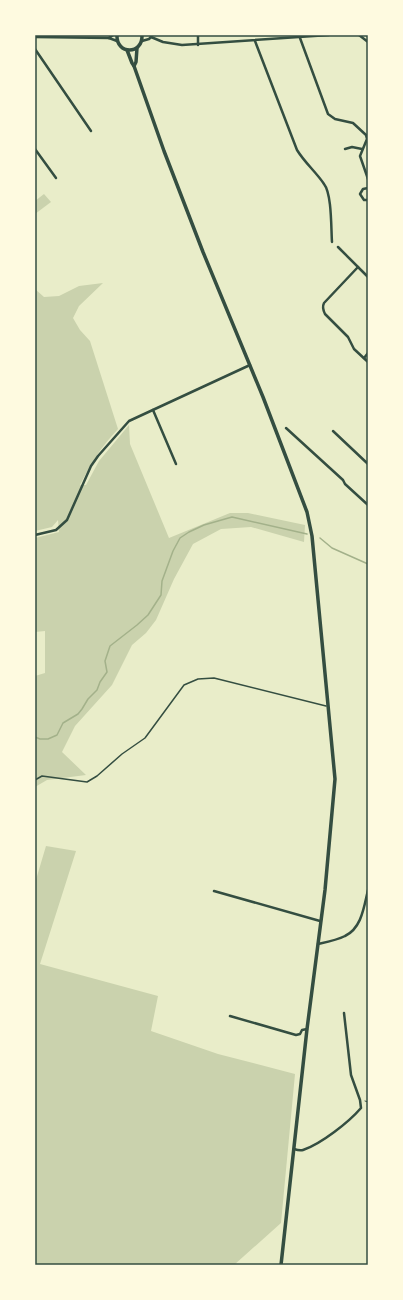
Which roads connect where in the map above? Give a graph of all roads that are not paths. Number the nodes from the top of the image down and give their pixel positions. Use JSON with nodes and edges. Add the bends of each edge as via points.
{"nodes":[{"id":1,"x":113,"y":35,"type":"edge"},
{"id":2,"x":117,"y":35,"type":"edge"},
{"id":3,"x":142,"y":35,"type":"edge"},
{"id":4,"x":198,"y":35,"type":"edge"},
{"id":5,"x":329,"y":35,"type":"edge"},
{"id":6,"x":360,"y":35,"type":"edge"},
{"id":7,"x":42,"y":36,"type":"edge"},
{"id":8,"x":151,"y":36,"type":"edge"},
{"id":9,"x":310,"y":36,"type":"edge"},
{"id":10,"x":35,"y":37,"type":"edge"},
{"id":11,"x":109,"y":38,"type":"junction"},
{"id":12,"x":300,"y":38,"type":"junction"},
{"id":13,"x":117,"y":41,"type":"junction"},
{"id":14,"x":142,"y":41,"type":"junction"},
{"id":15,"x":255,"y":41,"type":"junction"},
{"id":16,"x":368,"y":42,"type":"edge"},
{"id":17,"x":198,"y":45,"type":"junction"},
{"id":18,"x":136,"y":48,"type":"junction"},
{"id":19,"x":35,"y":49,"type":"edge"},
{"id":20,"x":128,"y":50,"type":"junction"},
{"id":21,"x":134,"y":66,"type":"junction"},
{"id":22,"x":91,"y":131,"type":"dead end"},
{"id":23,"x":35,"y":149,"type":"edge"},
{"id":24,"x":345,"y":149,"type":"dead end"},
{"id":25,"x":362,"y":149,"type":"junction"},
{"id":26,"x":56,"y":178,"type":"dead end"},
{"id":27,"x":368,"y":179,"type":"edge"},
{"id":28,"x":368,"y":187,"type":"edge"},
{"id":29,"x":368,"y":200,"type":"edge"},
{"id":30,"x":332,"y":242,"type":"dead end"},
{"id":31,"x":338,"y":247,"type":"dead end"},
{"id":32,"x":358,"y":268,"type":"junction"},
{"id":33,"x":368,"y":277,"type":"edge"},
{"id":34,"x":368,"y":353,"type":"edge"},
{"id":35,"x":364,"y":358,"type":"junction"},
{"id":36,"x":368,"y":362,"type":"edge"},
{"id":37,"x":250,"y":365,"type":"junction"},
{"id":38,"x":153,"y":410,"type":"junction"},
{"id":39,"x":286,"y":428,"type":"dead end"},
{"id":40,"x":333,"y":432,"type":"dead end"},
{"id":41,"x":176,"y":464,"type":"dead end"},
{"id":42,"x":368,"y":464,"type":"edge"},
{"id":43,"x":368,"y":506,"type":"edge"},
{"id":44,"x":35,"y":535,"type":"edge"},
{"id":45,"x":328,"y":707,"type":"junction"},
{"id":46,"x":35,"y":780,"type":"edge"},
{"id":47,"x":368,"y":890,"type":"edge"},
{"id":48,"x":214,"y":891,"type":"dead end"},
{"id":49,"x":320,"y":921,"type":"junction"},
{"id":50,"x":318,"y":944,"type":"junction"},
{"id":51,"x":344,"y":1013,"type":"dead end"},
{"id":52,"x":230,"y":1016,"type":"dead end"},
{"id":53,"x":307,"y":1029,"type":"junction"},
{"id":54,"x":294,"y":1150,"type":"junction"},
{"id":55,"x":281,"y":1265,"type":"edge"}],
"edges":[{"from":1,"to":11,"type":"street"},
{"from":2,"to":13,"type":"main road"},
{"from":3,"to":14,"type":"main road"},
{"from":4,"to":17,"type":"street"},
{"from":5,"to":9,"type":"street"},
{"from":6,"to":16,"type":"street"},
{"from":7,"to":10,"type":"street"},
{"from":7,"to":11,"type":"street"},
{"from":8,"to":14,"type":"street"},
{"from":8,"to":17,"type":"street","via":[[173,44]]},
{"from":9,"to":12,"type":"street"},
{"from":11,"to":13,"type":"street"},
{"from":12,"to":15,"type":"street"},
{"from":12,"to":25,"type":"street","via":[[328,114],[335,119],[353,123],[366,135],[367,139]]},
{"from":13,"to":20,"type":"main road","via":[[121,47]]},
{"from":14,"to":18,"type":"main road"},
{"from":15,"to":17,"type":"street"},
{"from":15,"to":30,"type":"street","via":[[297,150],[325,185],[329,195]]},
{"from":18,"to":20,"type":"main road"},
{"from":18,"to":21,"type":"main road"},
{"from":19,"to":22,"type":"street"},
{"from":20,"to":21,"type":"main road"},
{"from":21,"to":37,"type":"main road","via":[[203,252]]},
{"from":23,"to":26,"type":"street"},
{"from":24,"to":25,"type":"street"},
{"from":25,"to":27,"type":"street","via":[[360,158]]},
{"from":28,"to":29,"type":"street","via":[[360,194]]},
{"from":31,"to":32,"type":"street"},
{"from":32,"to":33,"type":"street"},
{"from":32,"to":35,"type":"street","via":[[323,307],[325,314]]},
{"from":34,"to":35,"type":"street"},
{"from":35,"to":36,"type":"street"},
{"from":37,"to":38,"type":"street"},
{"from":37,"to":45,"type":"main road","via":[[307,512],[312,536]]},
{"from":38,"to":41,"type":"street"},
{"from":38,"to":44,"type":"street","via":[[129,421],[98,456],[64,524],[56,530]]},
{"from":39,"to":43,"type":"street"},
{"from":40,"to":42,"type":"street"},
{"from":45,"to":46,"type":"lane","via":[[214,678],[198,679],[184,684],[144,738],[97,776],[87,782],[42,776]]},
{"from":45,"to":49,"type":"main road","via":[[336,779]]},
{"from":47,"to":50,"type":"street","via":[[360,920],[353,932]]},
{"from":48,"to":49,"type":"street"},
{"from":49,"to":50,"type":"main road"},
{"from":50,"to":53,"type":"main road"},
{"from":51,"to":54,"type":"street","via":[[351,1075],[361,1108],[324,1139],[302,1151]]},
{"from":52,"to":53,"type":"street","via":[[296,1035]]},
{"from":53,"to":54,"type":"main road"},
{"from":54,"to":55,"type":"main road"}]}
